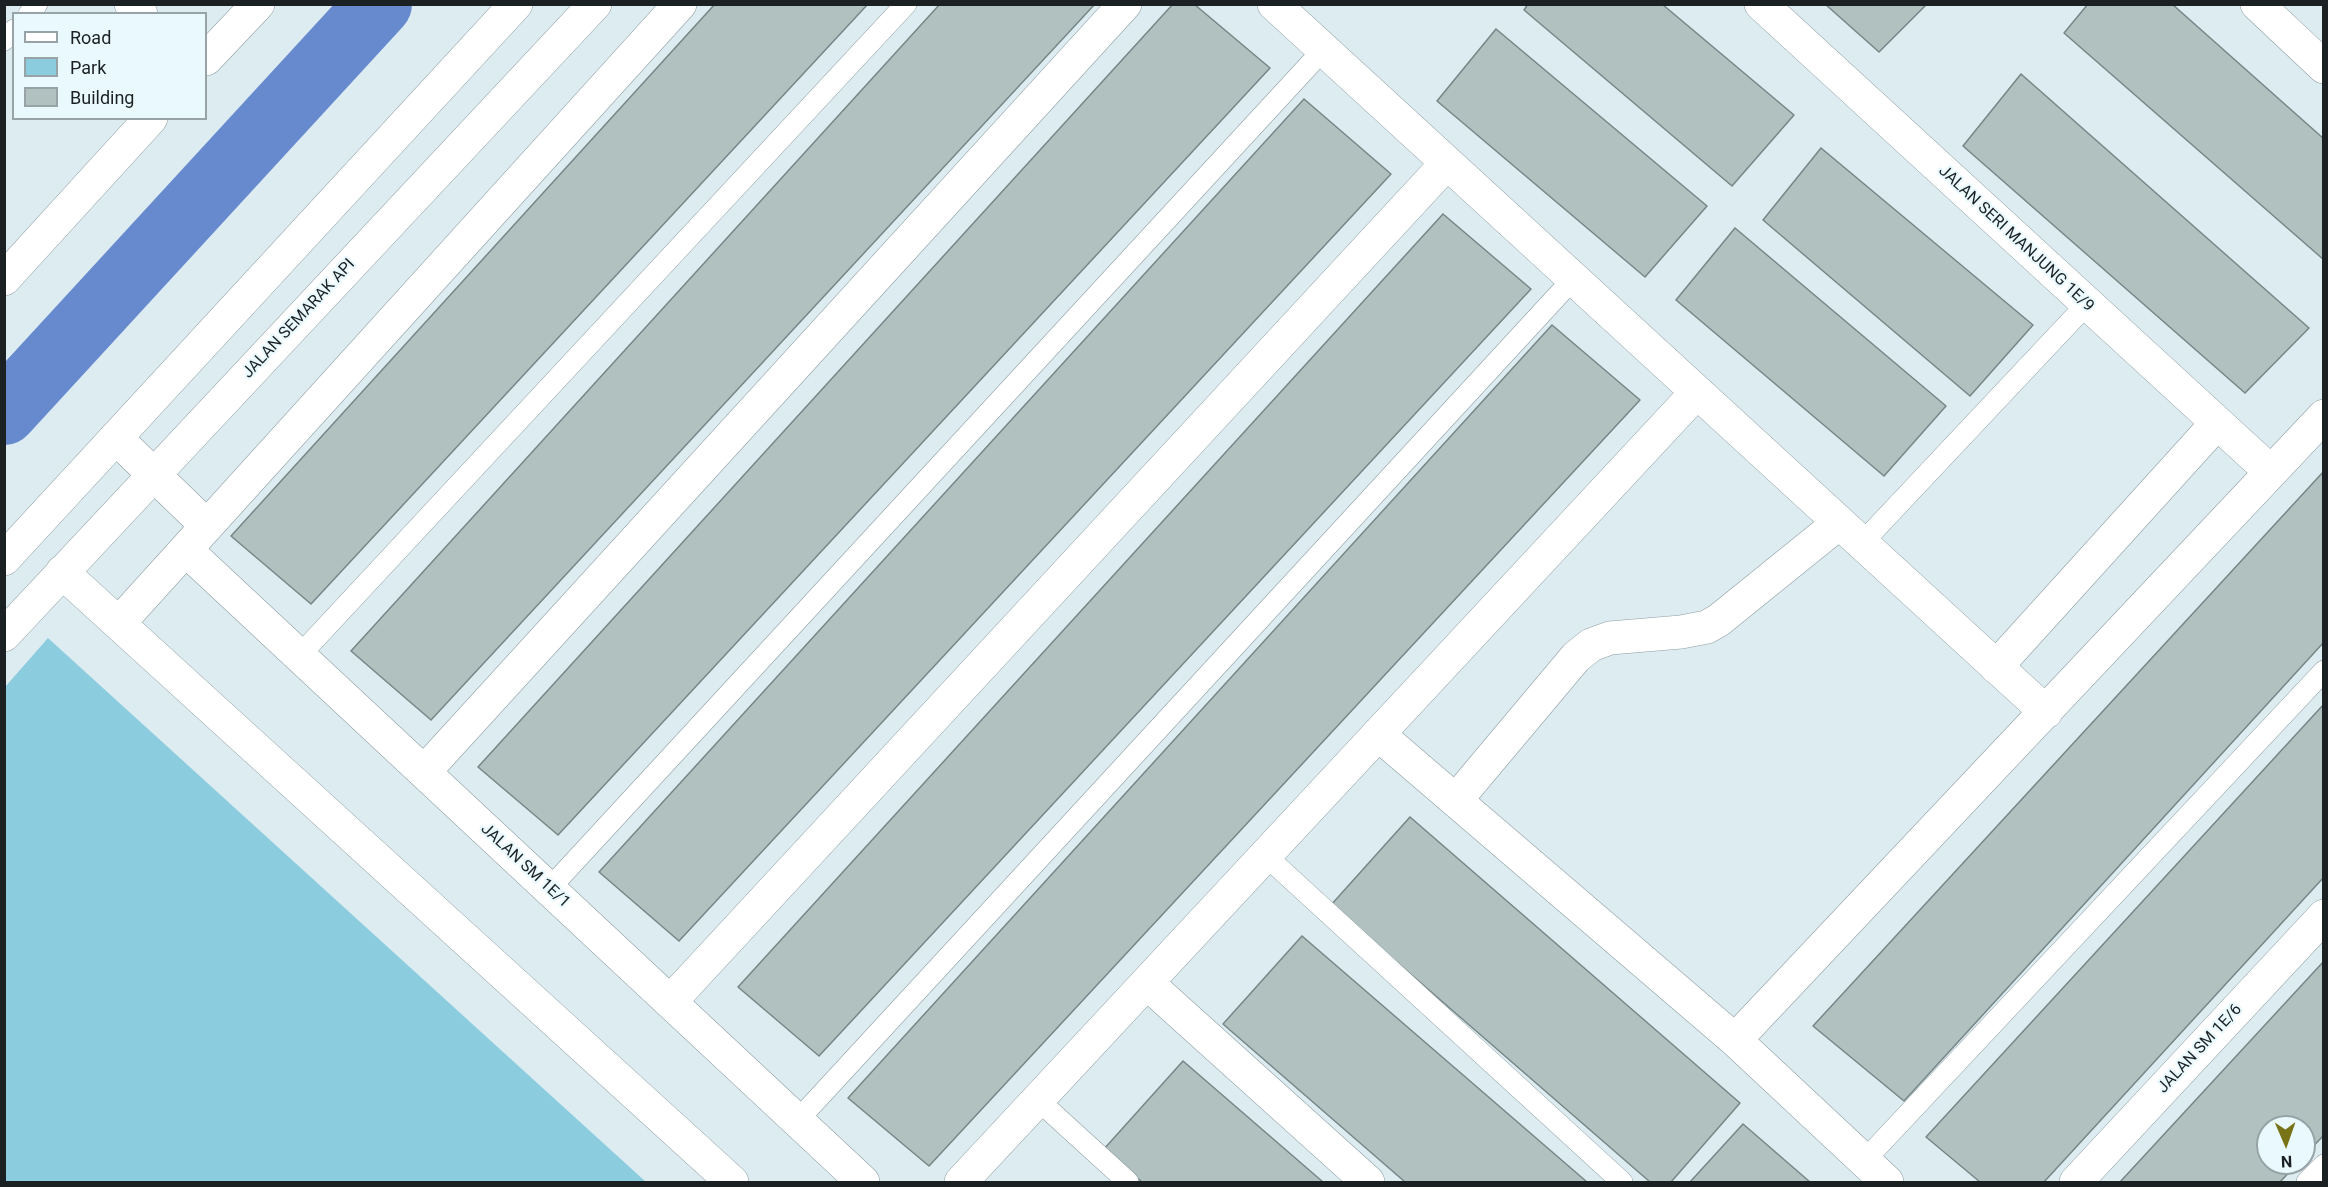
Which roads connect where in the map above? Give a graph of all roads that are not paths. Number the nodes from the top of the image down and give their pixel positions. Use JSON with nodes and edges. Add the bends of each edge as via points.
{"nodes":[{"id":1,"x":258,"y":4,"type":"edge"},
{"id":2,"x":516,"y":4,"type":"edge"},
{"id":3,"x":595,"y":4,"type":"edge"},
{"id":4,"x":680,"y":4,"type":"edge"},
{"id":5,"x":906,"y":4,"type":"edge"},
{"id":6,"x":1125,"y":4,"type":"edge"},
{"id":7,"x":1275,"y":4,"type":"edge"},
{"id":8,"x":1761,"y":4,"type":"edge"},
{"id":9,"x":2257,"y":4,"type":"edge"},
{"id":10,"x":1324,"y":49,"type":"junction"},
{"id":11,"x":207,"y":58,"type":"edge"},
{"id":12,"x":2324,"y":67,"type":"edge"},
{"id":13,"x":149,"y":120,"type":"edge"},
{"id":14,"x":1447,"y":163,"type":"junction"},
{"id":15,"x":4,"y":279,"type":"edge"},
{"id":16,"x":1573,"y":279,"type":"junction"},
{"id":17,"x":2087,"y":304,"type":"junction"},
{"id":18,"x":1697,"y":392,"type":"junction"},
{"id":19,"x":2324,"y":416,"type":"edge"},
{"id":20,"x":2217,"y":423,"type":"junction"},
{"id":21,"x":116,"y":438,"type":"junction"},
{"id":22,"x":2271,"y":472,"type":"junction"},
{"id":23,"x":153,"y":475,"type":"junction"},
{"id":24,"x":1851,"y":533,"type":"junction"},
{"id":25,"x":196,"y":538,"type":"junction"},
{"id":26,"x":4,"y":559,"type":"edge"},
{"id":27,"x":62,"y":572,"type":"junction"},
{"id":28,"x":119,"y":623,"type":"junction"},
{"id":29,"x":4,"y":635,"type":"edge"},
{"id":30,"x":299,"y":656,"type":"junction"},
{"id":31,"x":1996,"y":667,"type":"junction"},
{"id":32,"x":2324,"y":671,"type":"edge"},
{"id":33,"x":2046,"y":712,"type":"junction"},
{"id":34,"x":1378,"y":734,"type":"junction"},
{"id":35,"x":424,"y":772,"type":"junction"},
{"id":36,"x":1456,"y":800,"type":"junction"},
{"id":37,"x":1266,"y":856,"type":"junction"},
{"id":38,"x":549,"y":889,"type":"junction"},
{"id":39,"x":2324,"y":916,"type":"edge"},
{"id":40,"x":1147,"y":983,"type":"junction"},
{"id":41,"x":670,"y":1002,"type":"junction"},
{"id":42,"x":1735,"y":1040,"type":"junction"},
{"id":43,"x":1038,"y":1100,"type":"junction"},
{"id":44,"x":797,"y":1121,"type":"junction"},
{"id":45,"x":2324,"y":1165,"type":"edge"},
{"id":46,"x":1875,"y":1172,"type":"edge"},
{"id":47,"x":732,"y":1182,"type":"edge"},
{"id":48,"x":863,"y":1182,"type":"edge"},
{"id":49,"x":961,"y":1182,"type":"edge"},
{"id":50,"x":1128,"y":1182,"type":"edge"},
{"id":51,"x":1368,"y":1182,"type":"edge"},
{"id":52,"x":1622,"y":1182,"type":"edge"},
{"id":53,"x":2076,"y":1182,"type":"edge"},
{"id":54,"x":2307,"y":1182,"type":"edge"}],
"edges":[{"from":1,"to":11,"type":"street"},
{"from":2,"to":21,"type":"street"},
{"from":3,"to":23,"type":"street","name":"JALAN SEMARAK API"},
{"from":4,"to":25,"type":"street"},
{"from":5,"to":30,"type":"lane"},
{"from":6,"to":35,"type":"street"},
{"from":7,"to":10,"type":"street"},
{"from":8,"to":17,"type":"street","name":"JALAN SERI MANJUNG 1E/9"},
{"from":9,"to":12,"type":"street"},
{"from":10,"to":14,"type":"street"},
{"from":10,"to":38,"type":"lane"},
{"from":13,"to":15,"type":"street"},
{"from":14,"to":16,"type":"street"},
{"from":14,"to":41,"type":"street"},
{"from":16,"to":18,"type":"street"},
{"from":16,"to":44,"type":"lane"},
{"from":17,"to":20,"type":"street","name":"JALAN SERI MANJUNG 1E/9"},
{"from":17,"to":24,"type":"lane"},
{"from":18,"to":24,"type":"street"},
{"from":18,"to":34,"type":"street"},
{"from":19,"to":22,"type":"street"},
{"from":20,"to":22,"type":"street","name":"JALAN SERI MANJUNG 1E/9"},
{"from":20,"to":31,"type":"street"},
{"from":21,"to":23,"type":"street","name":"JALAN SM 1E/1"},
{"from":21,"to":26,"type":"street"},
{"from":22,"to":33,"type":"street"},
{"from":23,"to":25,"type":"street","name":"JALAN SM 1E/1"},
{"from":23,"to":27,"type":"street","name":"JALAN SEMARAK API"},
{"from":24,"to":31,"type":"street"},
{"from":24,"to":36,"type":"street","via":[[1707,627],[1610,638],[1591,645],[1576,657]]},
{"from":25,"to":28,"type":"street"},
{"from":25,"to":30,"type":"street","name":"JALAN SM 1E/1"},
{"from":27,"to":28,"type":"street"},
{"from":27,"to":29,"type":"street","name":"JALAN SEMARAK API"},
{"from":28,"to":47,"type":"street"},
{"from":30,"to":35,"type":"street","name":"JALAN SM 1E/1"},
{"from":31,"to":33,"type":"street"},
{"from":32,"to":46,"type":"lane"},
{"from":33,"to":42,"type":"street"},
{"from":34,"to":36,"type":"street"},
{"from":34,"to":37,"type":"street"},
{"from":35,"to":38,"type":"street","name":"JALAN SM 1E/1"},
{"from":36,"to":42,"type":"street"},
{"from":37,"to":40,"type":"street"},
{"from":37,"to":52,"type":"lane"},
{"from":38,"to":41,"type":"street","name":"JALAN SM 1E/1"},
{"from":39,"to":53,"type":"street","name":"JALAN SM 1E/6"},
{"from":40,"to":43,"type":"street"},
{"from":40,"to":51,"type":"street"},
{"from":41,"to":44,"type":"street","name":"JALAN SM 1E/1"},
{"from":42,"to":46,"type":"street"},
{"from":43,"to":49,"type":"street"},
{"from":43,"to":50,"type":"lane"},
{"from":44,"to":48,"type":"street","name":"JALAN SM 1E/1"},
{"from":45,"to":54,"type":"lane"}]}
